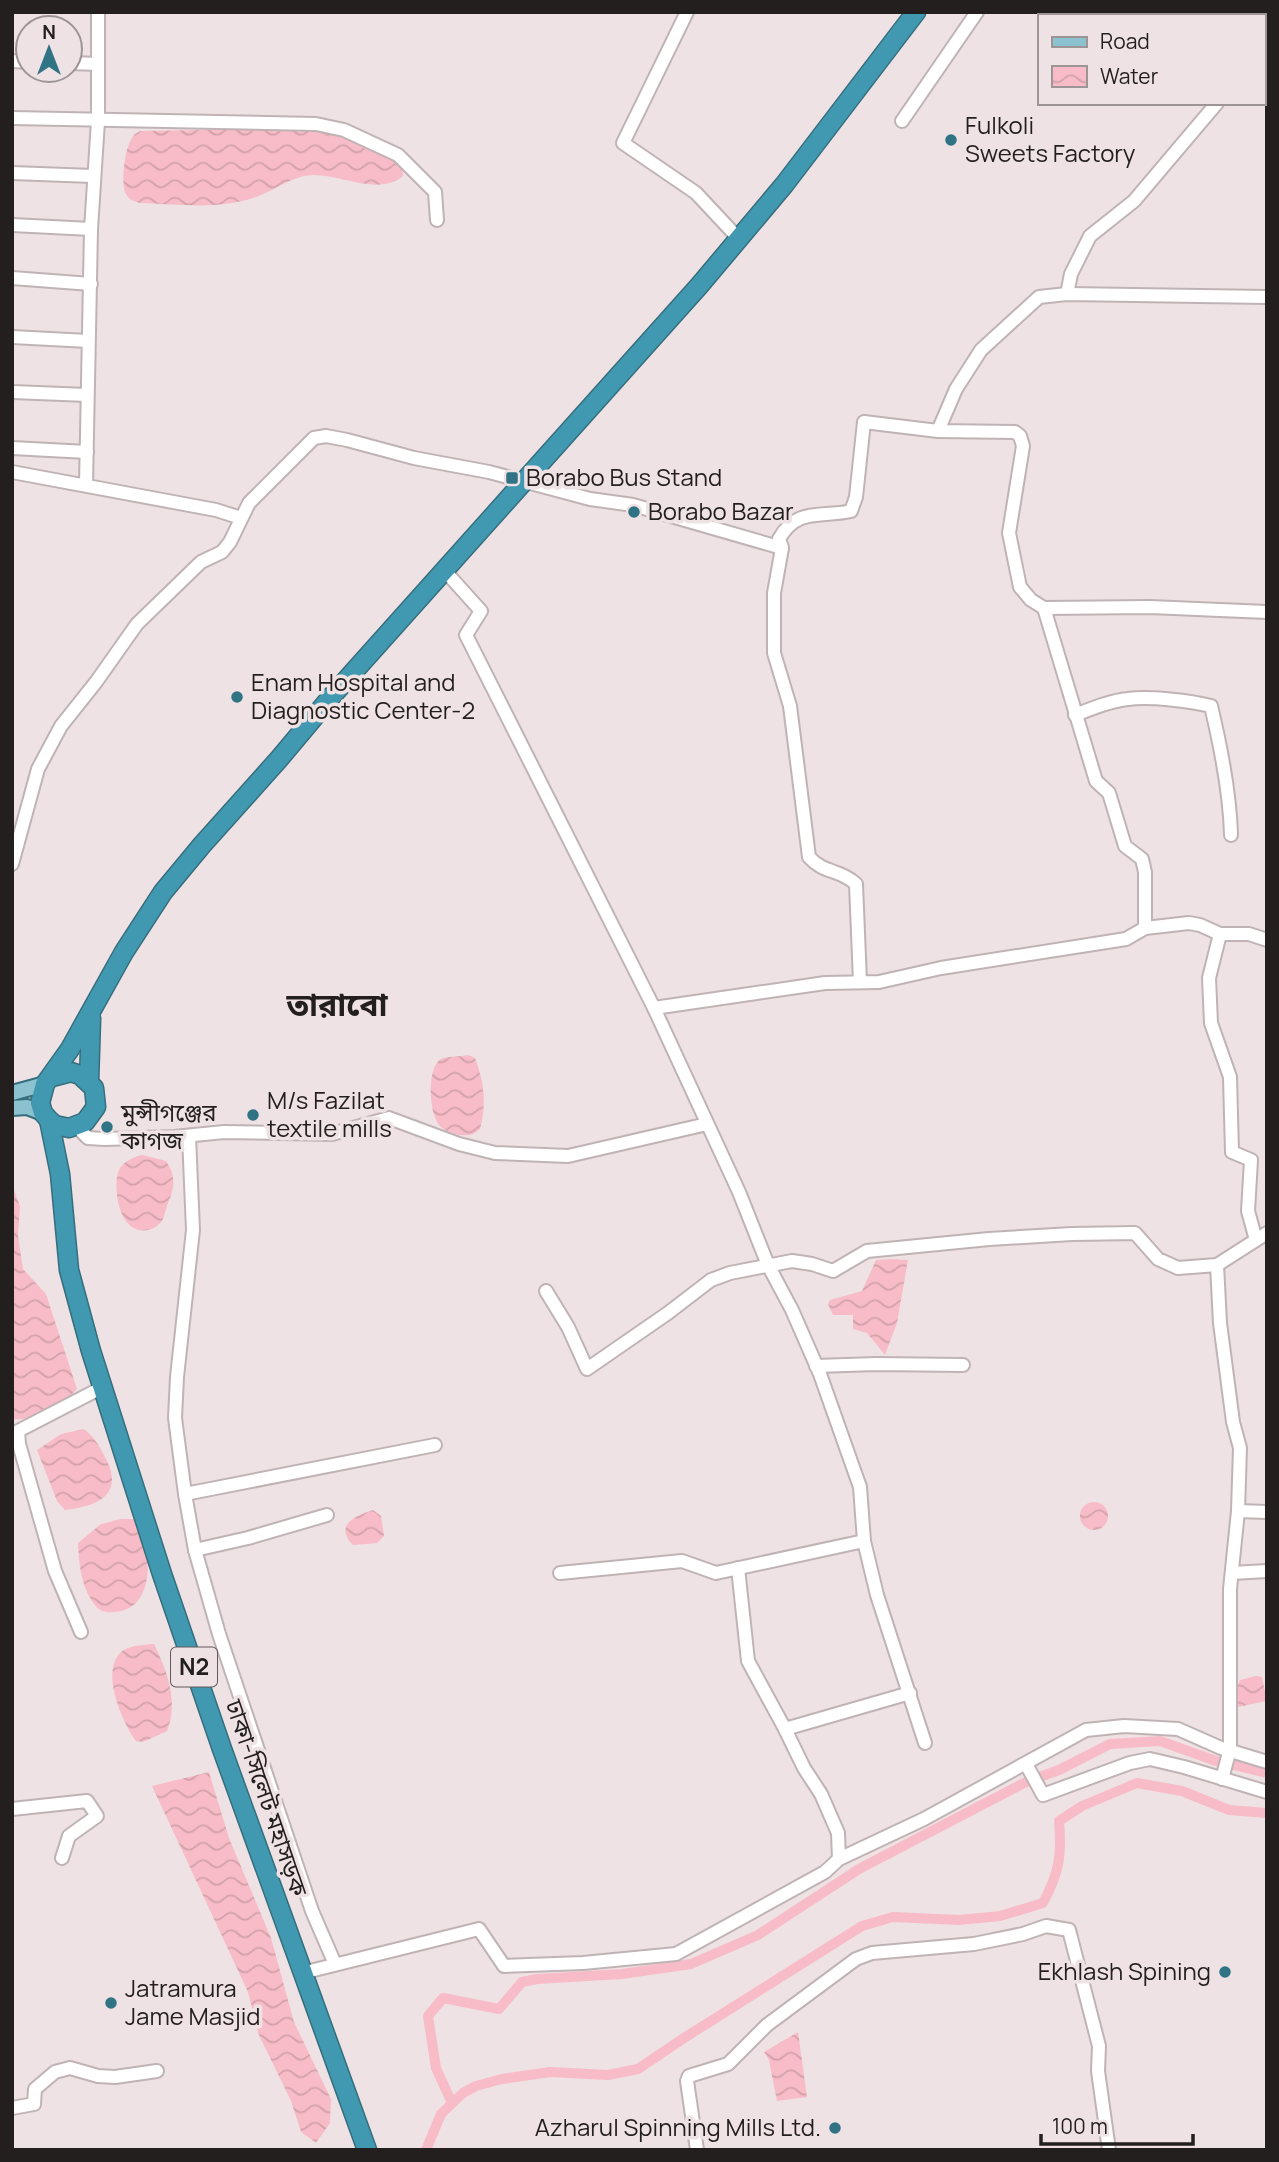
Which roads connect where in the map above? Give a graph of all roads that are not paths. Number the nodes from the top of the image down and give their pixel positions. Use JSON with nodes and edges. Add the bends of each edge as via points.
{"nodes":[{"id":1,"x":98,"y":12,"type":"edge"},
{"id":2,"x":687,"y":12,"type":"edge"},
{"id":3,"x":916,"y":12,"type":"edge"},
{"id":4,"x":977,"y":12,"type":"edge"},
{"id":5,"x":84,"y":64,"type":"edge"},
{"id":6,"x":98,"y":64,"type":"junction"},
{"id":7,"x":1215,"y":105,"type":"edge"},
{"id":8,"x":12,"y":118,"type":"edge"},
{"id":9,"x":98,"y":121,"type":"junction"},
{"id":10,"x":902,"y":121,"type":"dead end"},
{"id":11,"x":12,"y":173,"type":"edge"},
{"id":12,"x":93,"y":176,"type":"junction"},
{"id":13,"x":437,"y":220,"type":"dead end"},
{"id":14,"x":12,"y":225,"type":"edge"},
{"id":15,"x":91,"y":229,"type":"junction"},
{"id":16,"x":739,"y":239,"type":"junction"},
{"id":17,"x":12,"y":278,"type":"edge"},
{"id":18,"x":91,"y":284,"type":"junction"},
{"id":19,"x":1067,"y":294,"type":"junction"},
{"id":20,"x":1267,"y":297,"type":"edge"},
{"id":21,"x":12,"y":337,"type":"edge"},
{"id":22,"x":89,"y":341,"type":"junction"},
{"id":23,"x":12,"y":392,"type":"edge"},
{"id":24,"x":87,"y":395,"type":"junction"},
{"id":25,"x":938,"y":431,"type":"junction"},
{"id":26,"x":12,"y":448,"type":"edge"},
{"id":27,"x":87,"y":452,"type":"junction"},
{"id":28,"x":12,"y":472,"type":"edge"},
{"id":29,"x":523,"y":482,"type":"junction"},
{"id":30,"x":86,"y":485,"type":"junction"},
{"id":31,"x":241,"y":518,"type":"junction"},
{"id":32,"x":782,"y":548,"type":"junction"},
{"id":33,"x":445,"y":571,"type":"junction"},
{"id":34,"x":1044,"y":608,"type":"junction"},
{"id":35,"x":1267,"y":612,"type":"edge"},
{"id":36,"x":1075,"y":715,"type":"junction"},
{"id":37,"x":1231,"y":835,"type":"dead end"},
{"id":38,"x":12,"y":864,"type":"edge"},
{"id":39,"x":1145,"y":928,"type":"junction"},
{"id":40,"x":1220,"y":934,"type":"junction"},
{"id":41,"x":1267,"y":940,"type":"edge"},
{"id":42,"x":860,"y":982,"type":"junction"},
{"id":43,"x":654,"y":1007,"type":"junction"},
{"id":44,"x":92,"y":1011,"type":"junction"},
{"id":45,"x":49,"y":1080,"type":"junction"},
{"id":46,"x":89,"y":1082,"type":"junction"},
{"id":47,"x":12,"y":1093,"type":"edge"},
{"id":48,"x":12,"y":1108,"type":"edge"},
{"id":49,"x":46,"y":1116,"type":"junction"},
{"id":50,"x":707,"y":1124,"type":"junction"},
{"id":51,"x":77,"y":1127,"type":"junction"},
{"id":52,"x":189,"y":1136,"type":"junction"},
{"id":53,"x":60,"y":1174,"type":"junction"},
{"id":54,"x":1261,"y":1236,"type":"edge"},
{"id":55,"x":768,"y":1265,"type":"junction"},
{"id":56,"x":1217,"y":1265,"type":"junction"},
{"id":57,"x":546,"y":1291,"type":"dead end"},
{"id":58,"x":963,"y":1365,"type":"dead end"},
{"id":59,"x":816,"y":1366,"type":"junction"},
{"id":60,"x":103,"y":1387,"type":"junction"},
{"id":61,"x":435,"y":1445,"type":"dead end"},
{"id":62,"x":185,"y":1494,"type":"junction"},
{"id":63,"x":1238,"y":1511,"type":"junction"},
{"id":64,"x":1267,"y":1512,"type":"edge"},
{"id":65,"x":327,"y":1515,"type":"dead end"},
{"id":66,"x":864,"y":1541,"type":"junction"},
{"id":67,"x":195,"y":1550,"type":"junction"},
{"id":68,"x":738,"y":1568,"type":"junction"},
{"id":69,"x":1267,"y":1571,"type":"edge"},
{"id":70,"x":560,"y":1573,"type":"dead end"},
{"id":71,"x":1232,"y":1573,"type":"junction"},
{"id":72,"x":81,"y":1632,"type":"dead end"},
{"id":73,"x":910,"y":1693,"type":"junction"},
{"id":74,"x":785,"y":1729,"type":"junction"},
{"id":75,"x":925,"y":1743,"type":"dead end"},
{"id":76,"x":1230,"y":1751,"type":"junction"},
{"id":77,"x":1267,"y":1762,"type":"edge"},
{"id":78,"x":1026,"y":1765,"type":"junction"},
{"id":79,"x":1222,"y":1779,"type":"junction"},
{"id":80,"x":1267,"y":1792,"type":"edge"},
{"id":81,"x":12,"y":1809,"type":"edge"},
{"id":82,"x":62,"y":1858,"type":"dead end"},
{"id":83,"x":839,"y":1859,"type":"junction"},
{"id":84,"x":335,"y":1964,"type":"junction"},
{"id":85,"x":302,"y":1973,"type":"junction"},
{"id":86,"x":157,"y":2071,"type":"dead end"},
{"id":87,"x":12,"y":2108,"type":"edge"},
{"id":88,"x":367,"y":2150,"type":"edge"},
{"id":89,"x":696,"y":2150,"type":"edge"},
{"id":90,"x":1110,"y":2150,"type":"edge"}],
"edges":[{"from":1,"to":6,"type":"street"},
{"from":2,"to":16,"type":"street","via":[[622,143],[696,194]]},
{"from":3,"to":16,"type":"highway","number":"N2"},
{"from":4,"to":10,"type":"street"},
{"from":5,"to":6,"type":"street"},
{"from":6,"to":9,"type":"street"},
{"from":7,"to":19,"type":"street","via":[[1134,201],[1090,236],[1071,274]]},
{"from":8,"to":9,"type":"street"},
{"from":9,"to":12,"type":"street"},
{"from":9,"to":13,"type":"street","via":[[316,124],[344,130],[398,155],[435,192]]},
{"from":11,"to":12,"type":"street"},
{"from":12,"to":15,"type":"street"},
{"from":14,"to":15,"type":"street"},
{"from":15,"to":18,"type":"street"},
{"from":16,"to":29,"type":"highway","number":"N2"},
{"from":17,"to":18,"type":"street"},
{"from":18,"to":22,"type":"street"},
{"from":19,"to":20,"type":"street"},
{"from":19,"to":25,"type":"street","via":[[1039,297],[981,350],[956,389]]},
{"from":21,"to":22,"type":"street"},
{"from":22,"to":24,"type":"street"},
{"from":23,"to":24,"type":"street"},
{"from":24,"to":27,"type":"street"},
{"from":25,"to":32,"type":"street","via":[[864,422],[851,511],[803,516],[787,525],[779,539]]},
{"from":25,"to":34,"type":"street","via":[[1015,432],[1020,436],[1023,446],[1009,533],[1020,587]]},
{"from":26,"to":27,"type":"street"},
{"from":27,"to":30,"type":"street"},
{"from":28,"to":30,"type":"street"},
{"from":29,"to":31,"type":"street","via":[[326,436],[314,438],[285,464]]},
{"from":29,"to":32,"type":"street","via":[[633,505]]},
{"from":29,"to":33,"type":"highway","number":"N2"},
{"from":30,"to":31,"type":"street"},
{"from":31,"to":38,"type":"street","via":[[222,552],[201,562],[137,624],[50,742]]},
{"from":32,"to":42,"type":"street","via":[[774,593],[774,653],[790,706],[809,857],[817,867],[847,876],[856,884]]},
{"from":33,"to":43,"type":"street","via":[[481,611],[466,635]]},
{"from":33,"to":44,"type":"highway","number":"N2","via":[[163,892]]},
{"from":34,"to":35,"type":"street"},
{"from":34,"to":36,"type":"street"},
{"from":36,"to":37,"type":"street","via":[[1130,698],[1211,706]]},
{"from":36,"to":39,"type":"street","via":[[1096,781],[1109,793],[1125,846],[1142,859]]},
{"from":39,"to":40,"type":"street","via":[[1189,923]]},
{"from":39,"to":42,"type":"street","via":[[1126,939]]},
{"from":40,"to":41,"type":"street","via":[[1249,934]]},
{"from":40,"to":54,"type":"street","via":[[1209,978],[1211,1023],[1230,1077],[1231,1152],[1251,1160],[1248,1211]]},
{"from":42,"to":43,"type":"street"},
{"from":43,"to":50,"type":"street"},
{"from":44,"to":45,"type":"highway","number":"N2"},
{"from":44,"to":46,"type":"highway","number":"N2"},
{"from":45,"to":46,"type":"highway","via":[[71,1072]]},
{"from":45,"to":47,"type":"main road"},
{"from":45,"to":49,"type":"highway","number":"N2","via":[[41,1093]]},
{"from":46,"to":51,"type":"highway","number":"N2","via":[[96,1107]]},
{"from":48,"to":49,"type":"main road","via":[[27,1107]]},
{"from":49,"to":51,"type":"highway","via":[[62,1128]]},
{"from":49,"to":53,"type":"highway","name":"ঢাকা-সিলেট মহাসড়ক","number":"N2"},
{"from":50,"to":52,"type":"street","via":[[568,1156],[495,1153],[389,1118],[331,1134],[224,1132]]},
{"from":50,"to":55,"type":"street"},
{"from":51,"to":52,"type":"street","via":[[88,1138]]},
{"from":51,"to":53,"type":"highway","name":"ঢাকা-সিলেট মহাসড়ক","number":"N2"},
{"from":52,"to":62,"type":"street","via":[[193,1230],[175,1418]]},
{"from":53,"to":60,"type":"highway","name":"ঢাকা-সিলেট মহাসড়ক","number":"N2","via":[[69,1270]]},
{"from":54,"to":56,"type":"street"},
{"from":55,"to":56,"type":"street","via":[[792,1261],[834,1271],[867,1251],[989,1239],[1135,1233],[1158,1259],[1178,1268]]},
{"from":55,"to":57,"type":"street","via":[[711,1280],[587,1369]]},
{"from":55,"to":59,"type":"street"},
{"from":56,"to":63,"type":"street","via":[[1220,1323],[1240,1448]]},
{"from":58,"to":59,"type":"street"},
{"from":59,"to":66,"type":"street","via":[[860,1487]]},
{"from":60,"to":72,"type":"street","via":[[18,1431],[55,1570]]},
{"from":60,"to":85,"type":"highway","name":"ঢাকা-সিলেট মহাসড়ক","number":"N2","via":[[166,1586]]},
{"from":61,"to":62,"type":"street"},
{"from":62,"to":67,"type":"street"},
{"from":63,"to":64,"type":"street"},
{"from":63,"to":71,"type":"street"},
{"from":65,"to":67,"type":"street"},
{"from":66,"to":68,"type":"street"},
{"from":66,"to":73,"type":"street"},
{"from":67,"to":84,"type":"street","via":[[312,1911]]},
{"from":68,"to":70,"type":"street","via":[[716,1573],[682,1561]]},
{"from":68,"to":74,"type":"street","via":[[748,1661]]},
{"from":69,"to":71,"type":"street"},
{"from":71,"to":76,"type":"street"},
{"from":73,"to":74,"type":"street"},
{"from":73,"to":75,"type":"street"},
{"from":74,"to":83,"type":"street","via":[[838,1833]]},
{"from":76,"to":77,"type":"street"},
{"from":76,"to":78,"type":"street","via":[[1178,1729],[1124,1726],[1086,1730]]},
{"from":76,"to":79,"type":"street"},
{"from":78,"to":79,"type":"street","via":[[1043,1795],[1150,1759]]},
{"from":78,"to":83,"type":"street"},
{"from":79,"to":80,"type":"street"},
{"from":81,"to":82,"type":"street","via":[[87,1801],[97,1816],[69,1836]]},
{"from":83,"to":84,"type":"street","via":[[825,1872],[676,1954],[504,1966],[479,1928]]},
{"from":84,"to":85,"type":"street"},
{"from":85,"to":88,"type":"highway","name":"ঢাকা-সিলেট মহাসড়ক","number":"N2"},
{"from":86,"to":87,"type":"street","via":[[98,2077],[70,2068],[55,2072],[35,2089],[34,2104]]},
{"from":89,"to":90,"type":"street","via":[[689,2076],[729,2064],[767,2025],[856,1959],[872,1953],[974,1944],[1046,1926],[1069,1930],[1099,2046],[1098,2071]]}]}
